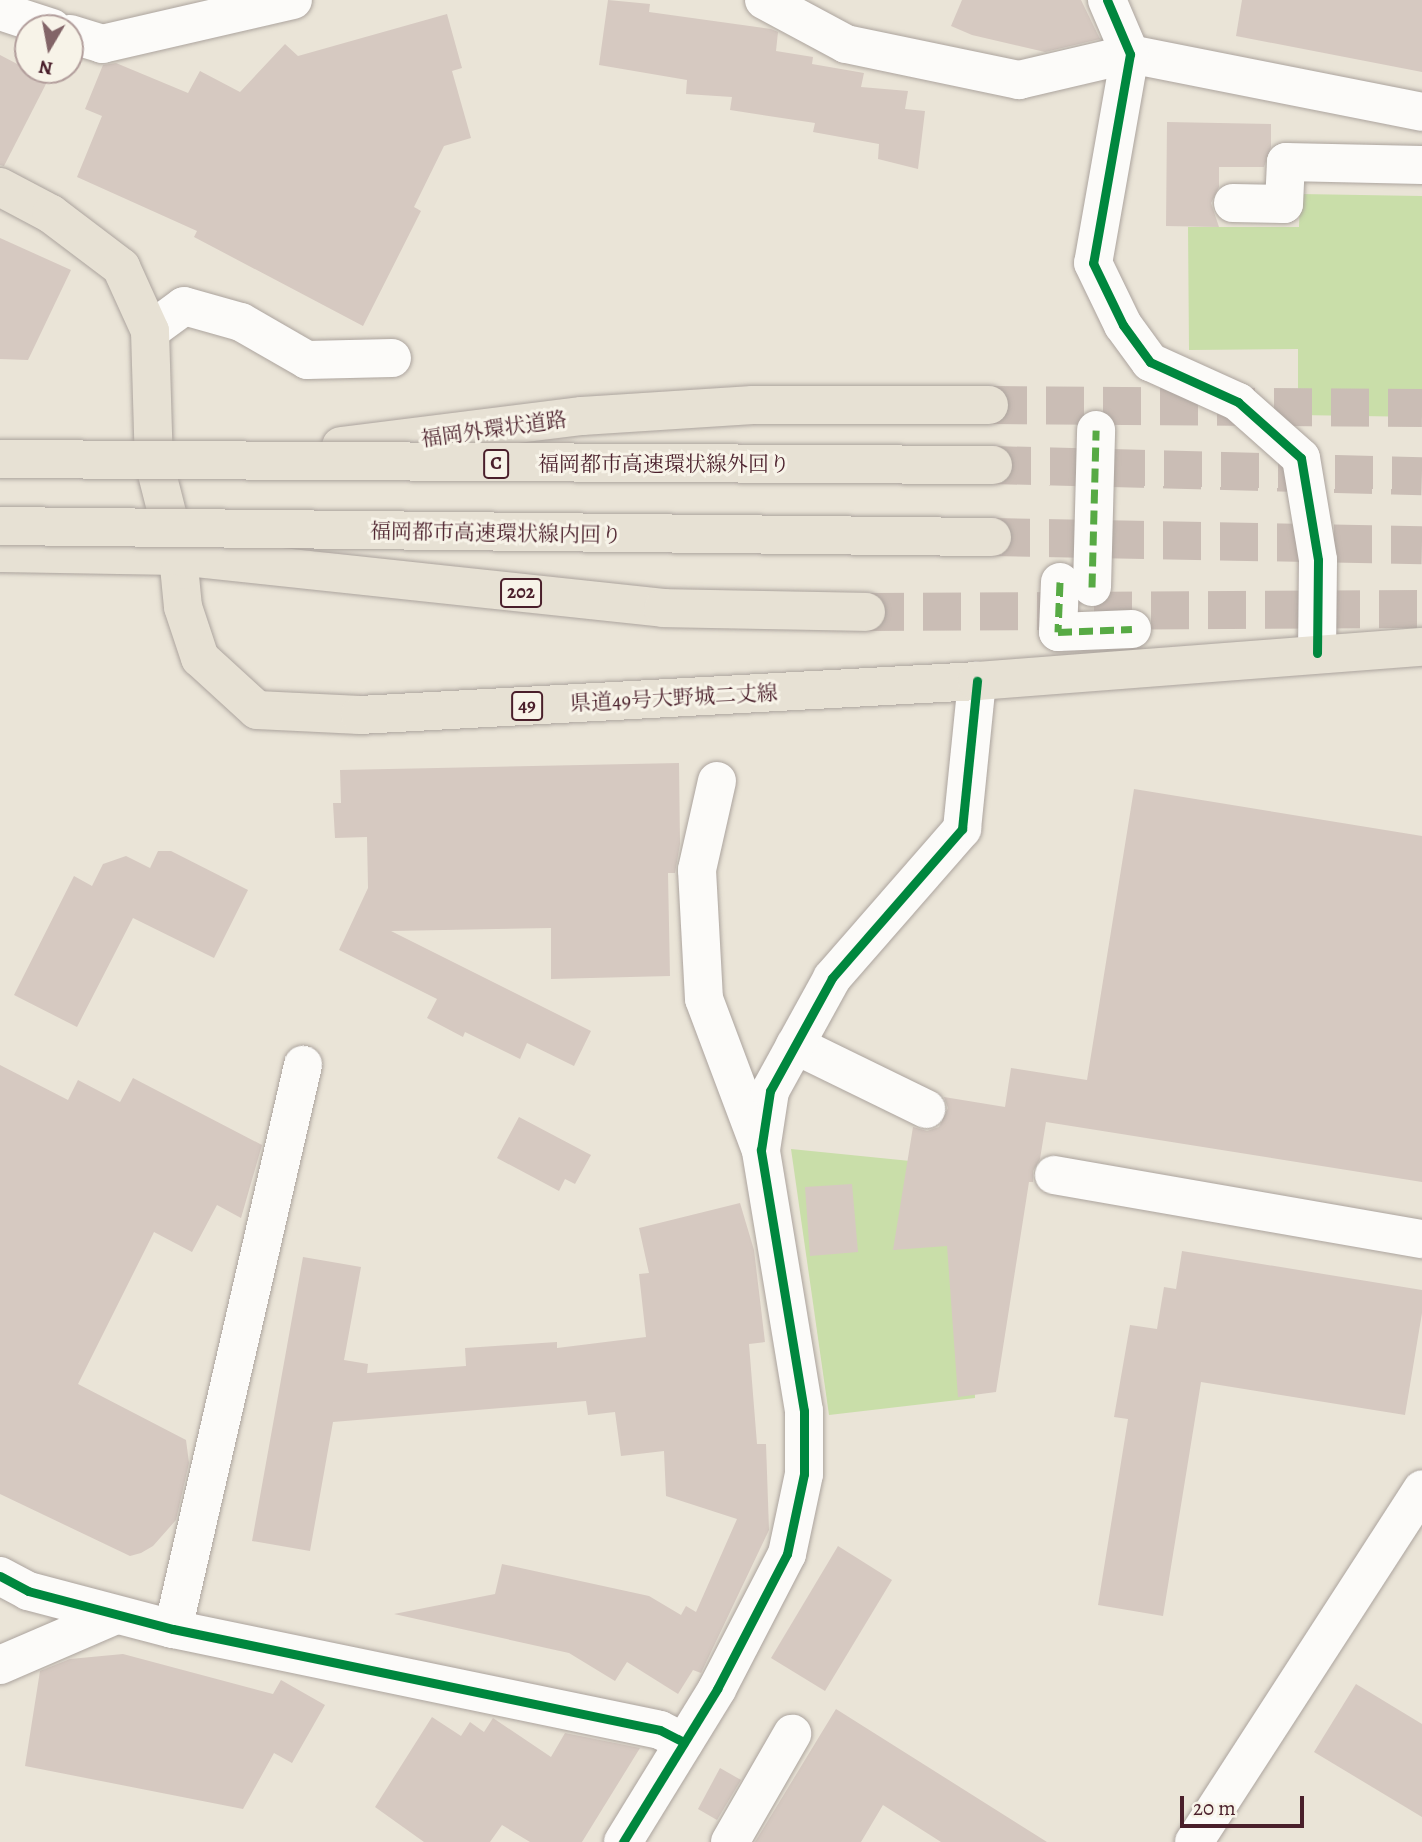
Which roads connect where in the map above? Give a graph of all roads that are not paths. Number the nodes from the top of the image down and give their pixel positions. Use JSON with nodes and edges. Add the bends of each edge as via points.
{"nodes":[{"id":1,"x":293,"y":0,"type":"edge"},
{"id":2,"x":764,"y":0,"type":"edge"},
{"id":3,"x":1107,"y":0,"type":"edge"},
{"id":4,"x":1131,"y":0,"type":"edge"},
{"id":5,"x":84,"y":38,"type":"edge"},
{"id":6,"x":1130,"y":54,"type":"junction"},
{"id":7,"x":1422,"y":112,"type":"edge"},
{"id":8,"x":1422,"y":165,"type":"edge"},
{"id":9,"x":0,"y":187,"type":"edge"},
{"id":10,"x":1233,"y":203,"type":"dead end"},
{"id":11,"x":150,"y":331,"type":"junction"},
{"id":12,"x":392,"y":358,"type":"dead end"},
{"id":13,"x":989,"y":405,"type":"tunnel mouth"},
{"id":14,"x":1096,"y":430,"type":"dead end"},
{"id":15,"x":0,"y":460,"type":"edge"},
{"id":16,"x":154,"y":462,"type":"junction"},
{"id":17,"x":993,"y":465,"type":"tunnel mouth"},
{"id":18,"x":0,"y":526,"type":"edge"},
{"id":19,"x":992,"y":537,"type":"tunnel mouth"},
{"id":20,"x":0,"y":552,"type":"edge"},
{"id":21,"x":178,"y":556,"type":"junction"},
{"id":22,"x":866,"y":612,"type":"tunnel mouth"},
{"id":23,"x":1132,"y":629,"type":"dead end"},
{"id":24,"x":1422,"y":647,"type":"edge"},
{"id":25,"x":1317,"y":653,"type":"junction"},
{"id":26,"x":978,"y":681,"type":"junction"},
{"id":27,"x":717,"y":780,"type":"dead end"},
{"id":28,"x":795,"y":1045,"type":"junction"},
{"id":29,"x":303,"y":1065,"type":"dead end"},
{"id":30,"x":926,"y":1109,"type":"dead end"},
{"id":31,"x":761,"y":1150,"type":"junction"},
{"id":32,"x":1054,"y":1175,"type":"dead end"},
{"id":33,"x":1422,"y":1238,"type":"edge"},
{"id":34,"x":1422,"y":1489,"type":"edge"},
{"id":35,"x":0,"y":1576,"type":"edge"},
{"id":36,"x":116,"y":1615,"type":"junction"},
{"id":37,"x":173,"y":1629,"type":"junction"},
{"id":38,"x":0,"y":1665,"type":"edge"},
{"id":39,"x":792,"y":1734,"type":"dead end"},
{"id":40,"x":684,"y":1742,"type":"junction"},
{"id":41,"x":623,"y":1842,"type":"edge"},
{"id":42,"x":730,"y":1842,"type":"edge"},
{"id":43,"x":1194,"y":1842,"type":"edge"}],
"edges":[{"from":1,"to":5,"type":"street","via":[[102,44]]},
{"from":2,"to":6,"type":"street","via":[[846,44],[1019,80]]},
{"from":3,"to":6,"type":"street"},
{"from":4,"to":6,"type":"street"},
{"from":6,"to":7,"type":"street"},
{"from":6,"to":25,"type":"street","via":[[1093,263],[1123,325],[1150,362],[1238,402],[1301,458],[1321,513]]},
{"from":8,"to":10,"type":"street","via":[[1286,162],[1284,204]]},
{"from":9,"to":11,"type":"main road","name":"県道49号大野城二丈線","number":"49","via":[[51,214],[121,267]]},
{"from":11,"to":12,"type":"street","via":[[184,306],[241,322],[307,360]]},
{"from":11,"to":16,"type":"main road","name":"県道49号大野城二丈線","number":"49"},
{"from":13,"to":16,"type":"main road","name":"福岡外環状道路","via":[[753,405],[583,416],[422,440]]},
{"from":14,"to":23,"type":"street","via":[[1076,584],[1058,632]]},
{"from":15,"to":16,"type":"main road","name":"福岡外環状道路"},
{"from":15,"to":17,"type":"main road","name":"福岡都市高速環状線外回り","number":"C","bridge":true},
{"from":16,"to":21,"type":"main road","name":"県道49号大野城二丈線","number":"49"},
{"from":18,"to":19,"type":"main road","name":"福岡都市高速環状線内回り","bridge":true},
{"from":20,"to":21,"type":"main road","number":"202"},
{"from":21,"to":22,"type":"main road","number":"202","via":[[663,608]]},
{"from":21,"to":26,"type":"main road","name":"県道49号大野城二丈線","number":"49","via":[[183,607],[200,658],[257,710],[360,715]]},
{"from":24,"to":25,"type":"main road","name":"県道49号大野城二丈線","number":"49"},
{"from":25,"to":26,"type":"main road","name":"県道49号大野城二丈線","number":"49"},
{"from":26,"to":28,"type":"street","via":[[962,829],[832,978]]},
{"from":27,"to":31,"type":"street","via":[[697,870],[704,999]]},
{"from":28,"to":30,"type":"street"},
{"from":28,"to":31,"type":"street","via":[[770,1091]]},
{"from":29,"to":37,"type":"street"},
{"from":31,"to":40,"type":"street","via":[[804,1411],[804,1474],[787,1554]]},
{"from":32,"to":33,"type":"street"},
{"from":34,"to":43,"type":"street"},
{"from":35,"to":36,"type":"street","via":[[27,1591]]},
{"from":36,"to":37,"type":"street"},
{"from":36,"to":38,"type":"street"},
{"from":37,"to":40,"type":"street","via":[[660,1730]]},
{"from":39,"to":42,"type":"street"},
{"from":40,"to":41,"type":"street"}]}
